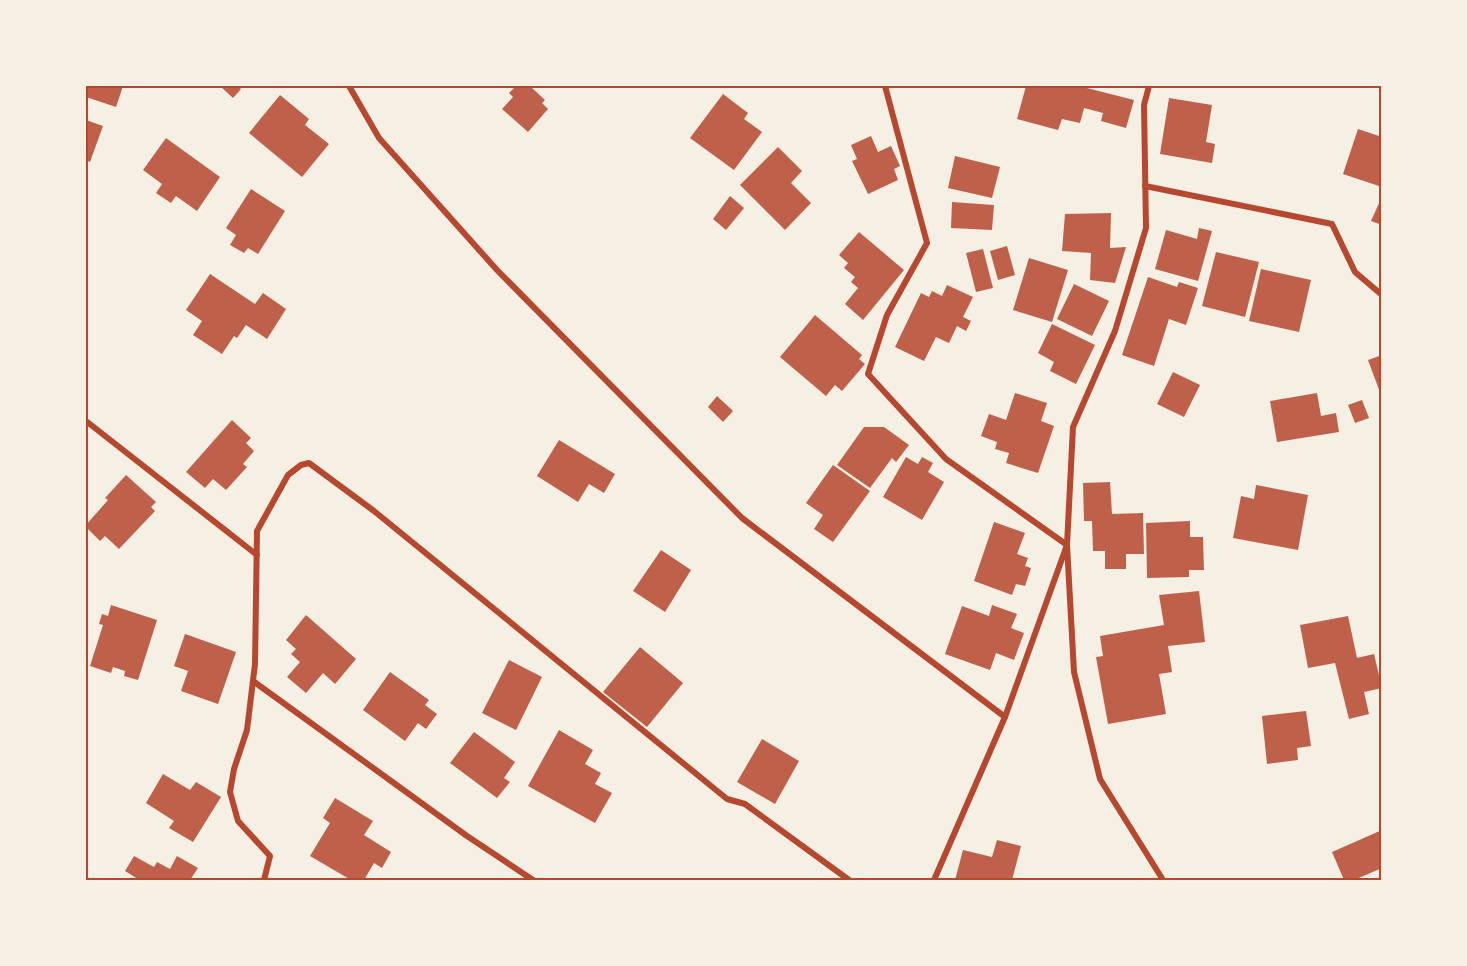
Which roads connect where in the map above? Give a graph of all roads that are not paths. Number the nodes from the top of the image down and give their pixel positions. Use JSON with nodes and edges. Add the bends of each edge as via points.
{"nodes":[{"id":1,"x":348,"y":86,"type":"edge"},
{"id":2,"x":885,"y":86,"type":"edge"},
{"id":3,"x":1149,"y":86,"type":"edge"},
{"id":4,"x":1145,"y":186,"type":"junction"},
{"id":5,"x":1382,"y":295,"type":"edge"},
{"id":6,"x":86,"y":421,"type":"edge"},
{"id":7,"x":1067,"y":545,"type":"junction"},
{"id":8,"x":256,"y":555,"type":"junction"},
{"id":9,"x":253,"y":681,"type":"junction"},
{"id":10,"x":1005,"y":717,"type":"junction"},
{"id":11,"x":264,"y":880,"type":"edge"},
{"id":12,"x":532,"y":880,"type":"edge"},
{"id":13,"x":849,"y":880,"type":"edge"},
{"id":14,"x":934,"y":880,"type":"edge"},
{"id":15,"x":1162,"y":880,"type":"edge"}],
"edges":[{"from":1,"to":10,"type":"street","via":[[379,138],[497,270],[742,518]]},
{"from":2,"to":7,"type":"street","via":[[927,243],[887,315],[868,374],[946,459]]},
{"from":3,"to":4,"type":"street","via":[[1144,105]]},
{"from":4,"to":5,"type":"street","via":[[1332,224],[1355,272]]},
{"from":4,"to":7,"type":"street","via":[[1146,228],[1115,331],[1073,427]]},
{"from":6,"to":8,"type":"street"},
{"from":7,"to":10,"type":"street"},
{"from":7,"to":15,"type":"street","via":[[1074,672],[1100,779]]},
{"from":8,"to":9,"type":"street"},
{"from":8,"to":13,"type":"street","via":[[257,531],[288,475],[309,463],[374,511],[727,799],[745,804]]},
{"from":9,"to":11,"type":"street","via":[[247,729],[230,792],[238,821],[270,856]]},
{"from":9,"to":12,"type":"street"},
{"from":10,"to":14,"type":"street"}]}
